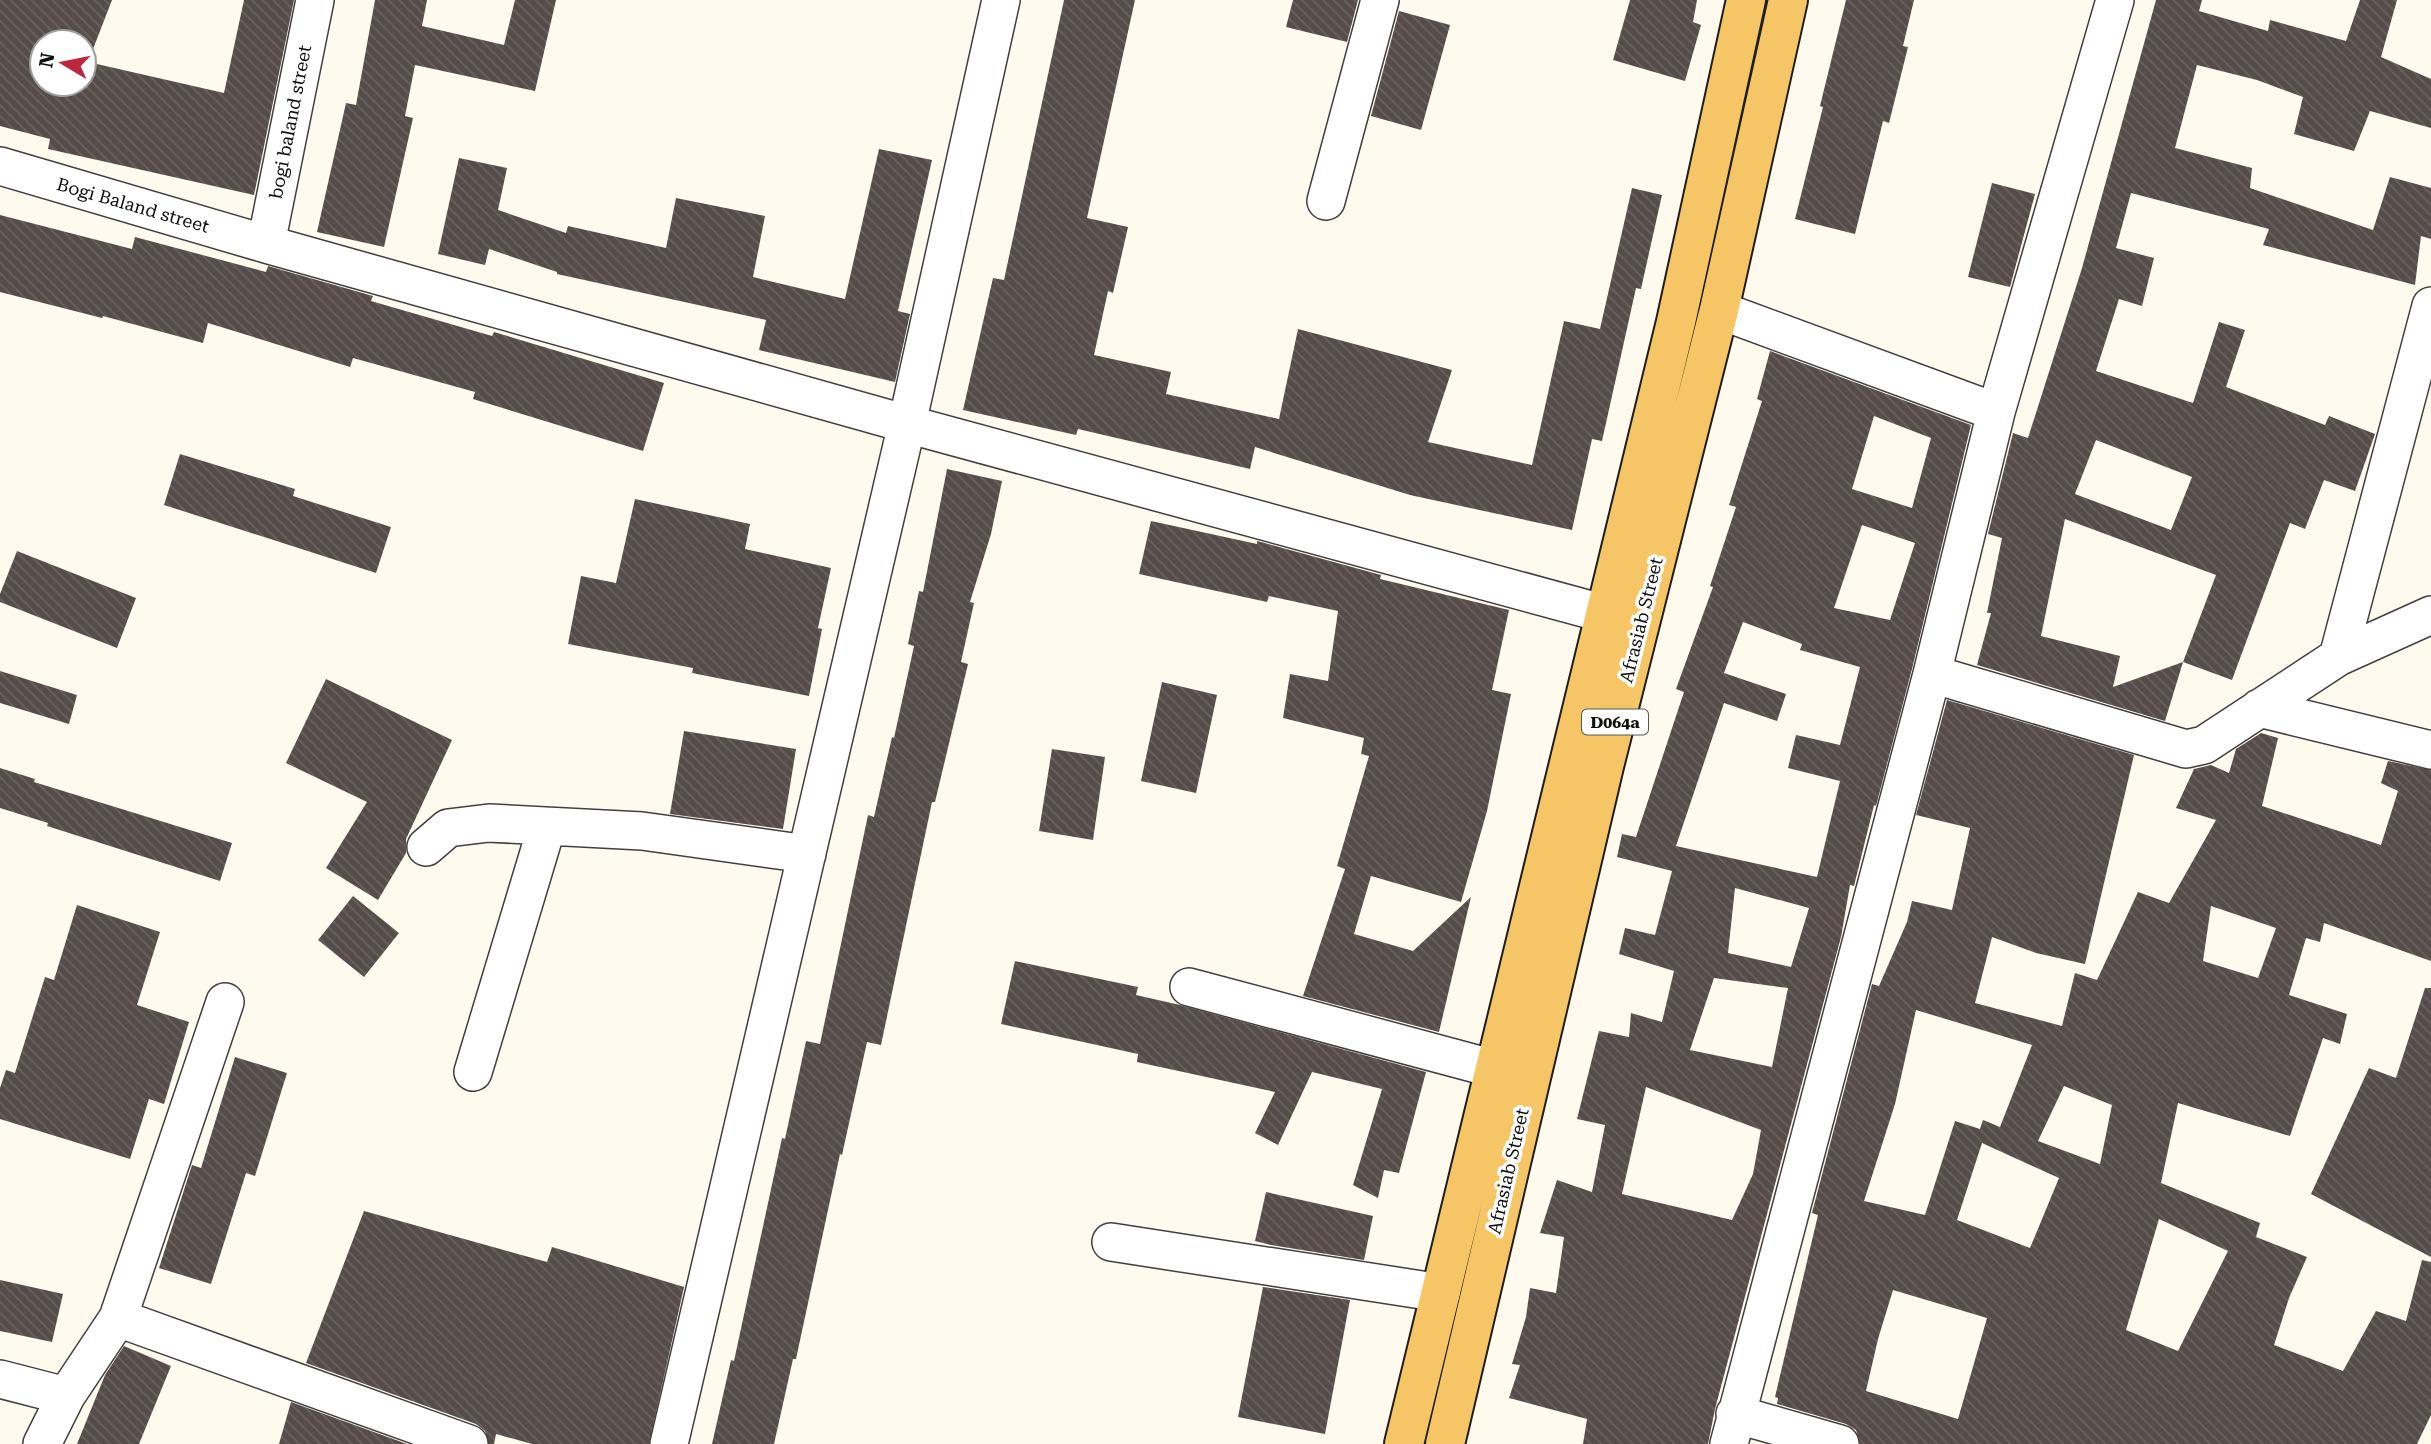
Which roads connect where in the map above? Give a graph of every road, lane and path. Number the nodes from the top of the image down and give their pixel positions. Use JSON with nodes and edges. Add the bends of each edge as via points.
{"nodes":[{"id":1,"x":315,"y":0,"type":"edge"},
{"id":2,"x":1001,"y":0,"type":"edge"},
{"id":3,"x":1380,"y":0,"type":"edge"},
{"id":4,"x":1746,"y":0,"type":"edge"},
{"id":5,"x":1788,"y":0,"type":"edge"},
{"id":6,"x":2115,"y":0,"type":"edge"},
{"id":7,"x":0,"y":166,"type":"edge"},
{"id":8,"x":1326,"y":201,"type":"dead end"},
{"id":9,"x":266,"y":244,"type":"junction"},
{"id":10,"x":2431,"y":306,"type":"edge"},
{"id":11,"x":1719,"y":310,"type":"junction"},
{"id":12,"x":1996,"y":412,"type":"junction"},
{"id":13,"x":907,"y":424,"type":"junction"},
{"id":14,"x":2431,"y":615,"type":"edge"},
{"id":15,"x":1622,"y":619,"type":"junction"},
{"id":16,"x":2337,"y":657,"type":"junction"},
{"id":17,"x":1932,"y":674,"type":"junction"},
{"id":18,"x":2259,"y":708,"type":"junction"},
{"id":19,"x":2431,"y":750,"type":"edge"},
{"id":20,"x":547,"y":826,"type":"junction"},
{"id":21,"x":426,"y":847,"type":"dead end"},
{"id":22,"x":807,"y":854,"type":"junction"},
{"id":23,"x":1189,"y":987,"type":"dead end"},
{"id":24,"x":225,"y":1002,"type":"dead end"},
{"id":25,"x":1495,"y":1069,"type":"junction"},
{"id":26,"x":473,"y":1072,"type":"dead end"},
{"id":27,"x":1111,"y":1242,"type":"dead end"},
{"id":28,"x":1441,"y":1293,"type":"junction"},
{"id":29,"x":118,"y":1318,"type":"junction"},
{"id":30,"x":0,"y":1379,"type":"edge"},
{"id":31,"x":66,"y":1396,"type":"junction"},
{"id":32,"x":1732,"y":1429,"type":"edge"},
{"id":33,"x":42,"y":1444,"type":"edge"},
{"id":34,"x":469,"y":1444,"type":"edge"},
{"id":35,"x":669,"y":1444,"type":"edge"},
{"id":36,"x":1404,"y":1444,"type":"edge"},
{"id":37,"x":1446,"y":1444,"type":"edge"},
{"id":38,"x":1840,"y":1444,"type":"edge"}],
"edges":[{"from":1,"to":9,"type":"street","name":"bogi baland street"},
{"from":2,"to":13,"type":"street"},
{"from":3,"to":8,"type":"street"},
{"from":4,"to":15,"type":"main road","name":"Afrasiab Street","number":"D064a","via":[[1676,322]]},
{"from":5,"to":11,"type":"main road","name":"Afrasiab Street","number":"D064a"},
{"from":6,"to":12,"type":"street"},
{"from":7,"to":9,"type":"street","name":"Bogi Baland street"},
{"from":9,"to":13,"type":"street","name":"Bogi Baland street"},
{"from":10,"to":16,"type":"street"},
{"from":11,"to":12,"type":"street"},
{"from":11,"to":15,"type":"main road","name":"Afrasiab Street","number":"D064a"},
{"from":12,"to":17,"type":"street"},
{"from":13,"to":15,"type":"street","name":"Bogi Baland street"},
{"from":13,"to":22,"type":"street"},
{"from":14,"to":16,"type":"street"},
{"from":15,"to":25,"type":"main road","name":"Afrasiab Street","number":"D064a"},
{"from":15,"to":37,"type":"main road","name":"Afrasiab Street","number":"D064a"},
{"from":16,"to":18,"type":"street"},
{"from":17,"to":18,"type":"street","via":[[2186,749],[2203,745]]},
{"from":17,"to":32,"type":"street"},
{"from":18,"to":19,"type":"street"},
{"from":20,"to":21,"type":"street","via":[[489,823],[448,828]]},
{"from":20,"to":22,"type":"street","via":[[642,831]]},
{"from":20,"to":26,"type":"street"},
{"from":22,"to":35,"type":"street"},
{"from":23,"to":25,"type":"street"},
{"from":24,"to":29,"type":"street"},
{"from":25,"to":28,"type":"main road","name":"Afrasiab Street","number":"D064a"},
{"from":27,"to":28,"type":"street"},
{"from":28,"to":36,"type":"main road","name":"Afrasiab Street","number":"D064a"},
{"from":29,"to":31,"type":"street"},
{"from":29,"to":34,"type":"street"},
{"from":30,"to":31,"type":"street"},
{"from":31,"to":33,"type":"street"},
{"from":32,"to":38,"type":"street"}]}
